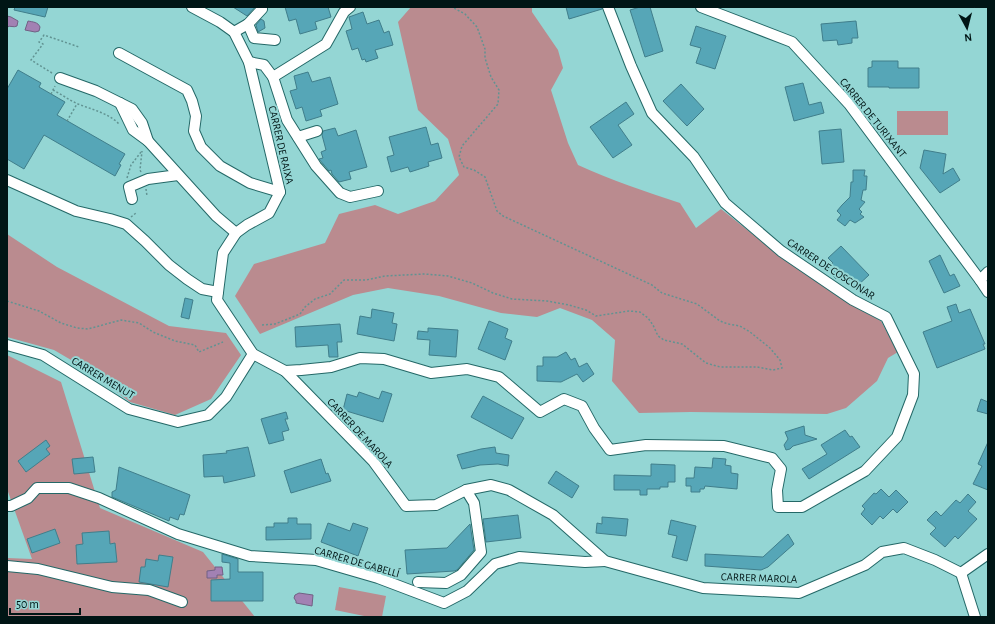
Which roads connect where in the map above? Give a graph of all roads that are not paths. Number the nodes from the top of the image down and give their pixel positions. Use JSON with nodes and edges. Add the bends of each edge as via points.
{"nodes":[{"id":1,"x":192,"y":7,"type":"edge"},
{"id":2,"x":261,"y":7,"type":"edge"},
{"id":3,"x":350,"y":7,"type":"edge"},
{"id":4,"x":608,"y":7,"type":"edge"},
{"id":5,"x":701,"y":7,"type":"edge"},
{"id":6,"x":248,"y":24,"type":"junction"},
{"id":7,"x":234,"y":32,"type":"junction"},
{"id":8,"x":274,"y":40,"type":"dead end"},
{"id":9,"x":119,"y":53,"type":"dead end"},
{"id":10,"x":249,"y":62,"type":"junction"},
{"id":11,"x":273,"y":77,"type":"junction"},
{"id":12,"x":60,"y":78,"type":"road end"},
{"id":13,"x":317,"y":131,"type":"dead end"},
{"id":14,"x":298,"y":137,"type":"junction"},
{"id":15,"x":178,"y":175,"type":"junction"},
{"id":16,"x":7,"y":180,"type":"edge"},
{"id":17,"x":378,"y":191,"type":"dead end"},
{"id":18,"x":280,"y":192,"type":"junction"},
{"id":19,"x":132,"y":199,"type":"dead end"},
{"id":20,"x":236,"y":233,"type":"junction"},
{"id":21,"x":988,"y":272,"type":"edge"},
{"id":22,"x":980,"y":280,"type":"junction"},
{"id":23,"x":218,"y":292,"type":"junction"},
{"id":24,"x":988,"y":292,"type":"edge"},
{"id":25,"x":7,"y":346,"type":"edge"},
{"id":26,"x":253,"y":354,"type":"junction"},
{"id":27,"x":285,"y":371,"type":"junction"},
{"id":28,"x":466,"y":490,"type":"junction"},
{"id":29,"x":7,"y":506,"type":"edge"},
{"id":30,"x":988,"y":554,"type":"edge"},
{"id":31,"x":605,"y":561,"type":"junction"},
{"id":32,"x":7,"y":566,"type":"edge"},
{"id":33,"x":638,"y":570,"type":"joint"},
{"id":34,"x":961,"y":573,"type":"junction"},
{"id":35,"x":418,"y":582,"type":"dead end"},
{"id":36,"x":182,"y":602,"type":"dead end"},
{"id":37,"x":975,"y":617,"type":"edge"}],
"edges":[{"from":1,"to":7,"type":"street","name":"CARRER DE RAIXA"},
{"from":2,"to":6,"type":"street","via":[[262,9]]},
{"from":3,"to":11,"type":"street","via":[[344,12],[326,44]]},
{"from":4,"to":27,"type":"street","name":"CARRER DE COSCONAR","via":[[652,113],[694,157],[724,202],[782,251],[853,300],[886,317],[914,374],[913,395],[897,437],[865,471],[802,507],[778,507],[777,490],[781,469],[772,458],[724,446],[646,445],[610,450],[582,406],[564,399],[540,412],[499,377],[467,369],[430,373],[384,359],[360,358],[331,366]]},
{"from":5,"to":22,"type":"street","name":"CARRER DE TURIXANT","via":[[792,42],[849,104]]},
{"from":6,"to":7,"type":"street"},
{"from":6,"to":8,"type":"street","via":[[254,38]]},
{"from":7,"to":10,"type":"street","name":"CARRER DE RAIXA"},
{"from":9,"to":18,"type":"street","via":[[187,90],[196,116],[194,131],[201,147],[220,166],[250,183]]},
{"from":10,"to":11,"type":"street","via":[[264,64]]},
{"from":10,"to":18,"type":"street","name":"CARRER DE RAIXA"},
{"from":11,"to":14,"type":"street","via":[[287,120]]},
{"from":12,"to":15,"type":"street","via":[[120,103],[133,130],[148,141]]},
{"from":13,"to":14,"type":"street"},
{"from":14,"to":17,"type":"street","via":[[316,166],[340,193],[350,197]]},
{"from":15,"to":19,"type":"street","via":[[148,179],[129,187]]},
{"from":15,"to":20,"type":"street","via":[[216,216]]},
{"from":16,"to":23,"type":"street","via":[[76,211],[126,224],[187,279],[202,290]]},
{"from":18,"to":20,"type":"street","name":"CARRER DE RAIXA","via":[[269,213]]},
{"from":20,"to":23,"type":"street","name":"CARRER DE RAIXA","via":[[223,253]]},
{"from":21,"to":22,"type":"street"},
{"from":22,"to":24,"type":"street","name":"CARRER DE TURIXANT"},
{"from":23,"to":26,"type":"street","name":"CARRER DE RAIXA","via":[[217,300]]},
{"from":25,"to":26,"type":"street","name":"CARRER MENUT","via":[[43,354],[128,409],[178,422],[208,415],[226,397]]},
{"from":26,"to":27,"type":"street","name":"CARRER DE MAROLA"},
{"from":27,"to":28,"type":"street","name":"CARRER DE MAROLA","via":[[373,461],[406,506],[436,505]]},
{"from":28,"to":31,"type":"street","name":"CARRER DE MAROLA","via":[[491,485],[509,490],[553,514]]},
{"from":28,"to":35,"type":"street","via":[[474,503],[481,552],[461,575],[446,584]]},
{"from":29,"to":31,"type":"street","name":"CARRER DE GABELLÍ","via":[[28,498],[37,488],[69,488],[99,498],[178,534],[250,556],[316,560],[378,578],[444,603],[467,591],[495,564],[519,557]]},
{"from":30,"to":34,"type":"street"},
{"from":31,"to":33,"type":"street","name":"CARRER DE MAROLA"},
{"from":32,"to":36,"type":"street","via":[[38,569],[112,587],[149,590]]},
{"from":33,"to":34,"type":"street","name":"CARRER MAROLA","via":[[703,588],[799,593],[865,565],[882,552],[904,548]]},
{"from":34,"to":37,"type":"street"}]}
